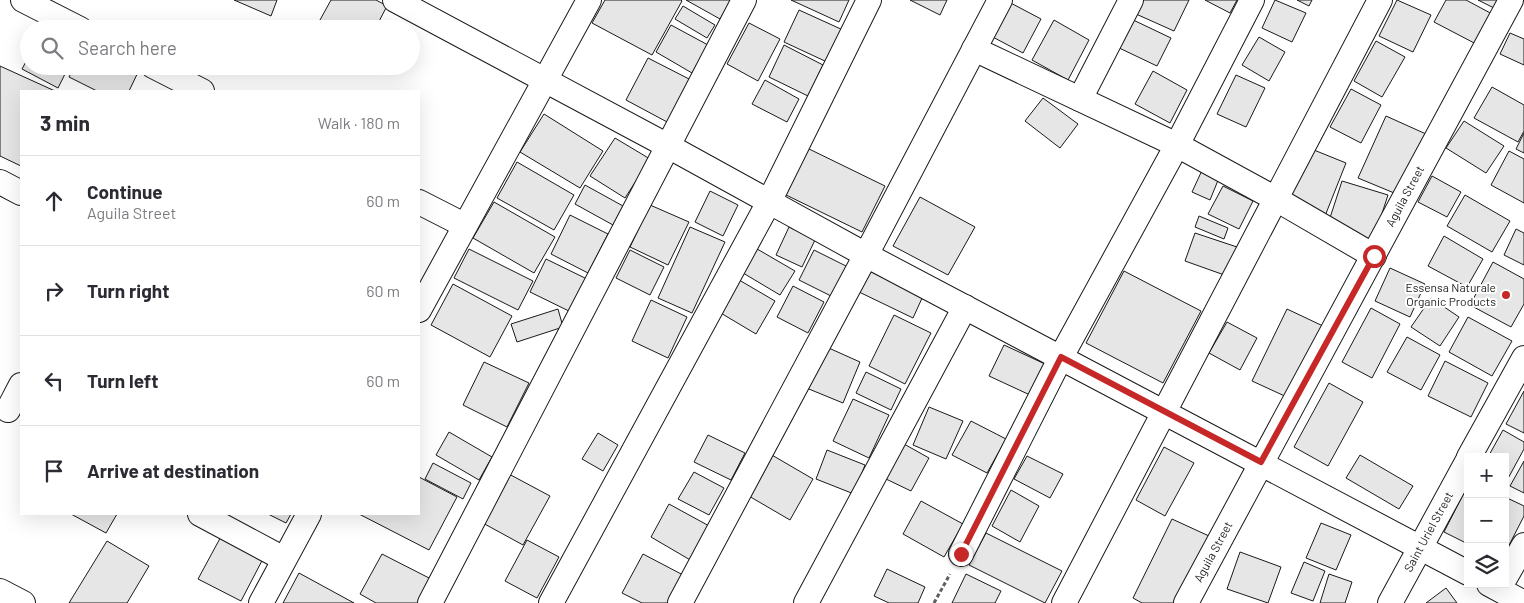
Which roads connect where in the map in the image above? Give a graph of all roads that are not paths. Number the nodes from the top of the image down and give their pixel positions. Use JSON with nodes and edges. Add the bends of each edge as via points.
{"nodes":[{"id":1,"x":23,"y":0,"type":"edge"},
{"id":2,"x":395,"y":0,"type":"edge"},
{"id":3,"x":589,"y":0,"type":"edge"},
{"id":4,"x":744,"y":0,"type":"edge"},
{"id":5,"x":869,"y":0,"type":"edge"},
{"id":6,"x":1000,"y":0,"type":"edge"},
{"id":7,"x":1131,"y":0,"type":"edge"},
{"id":8,"x":1252,"y":0,"type":"edge"},
{"id":9,"x":1380,"y":0,"type":"edge"},
{"id":10,"x":1511,"y":0,"type":"edge"},
{"id":11,"x":62,"y":20,"type":"edge"},
{"id":12,"x":974,"y":48,"type":"junction"},
{"id":13,"x":171,"y":75,"type":"edge"},
{"id":14,"x":544,"y":80,"type":"junction"},
{"id":15,"x":200,"y":90,"type":"edge"},
{"id":16,"x":1080,"y":98,"type":"junction"},
{"id":17,"x":1177,"y":144,"type":"junction"},
{"id":18,"x":668,"y":146,"type":"junction"},
{"id":19,"x":0,"y":182,"type":"edge"},
{"id":20,"x":20,"y":192,"type":"edge"},
{"id":21,"x":1276,"y":199,"type":"junction"},
{"id":22,"x":769,"y":202,"type":"junction"},
{"id":23,"x":420,"y":203,"type":"edge"},
{"id":24,"x":464,"y":225,"type":"junction"},
{"id":25,"x":866,"y":256,"type":"junction"},
{"id":26,"x":1374,"y":256,"type":"junction"},
{"id":27,"x":965,"y":307,"type":"junction"},
{"id":28,"x":420,"y":308,"type":"edge"},
{"id":29,"x":1061,"y":357,"type":"junction"},
{"id":30,"x":1524,"y":358,"type":"edge"},
{"id":31,"x":20,"y":387,"type":"edge"},
{"id":32,"x":10,"y":411,"type":"edge"},
{"id":33,"x":1163,"y":412,"type":"junction"},
{"id":34,"x":1472,"y":453,"type":"edge"},
{"id":35,"x":1261,"y":462,"type":"junction"},
{"id":36,"x":1464,"y":467,"type":"edge"},
{"id":37,"x":202,"y":515,"type":"edge"},
{"id":38,"x":308,"y":515,"type":"edge"},
{"id":39,"x":1524,"y":545,"type":"edge"},
{"id":40,"x":1419,"y":547,"type":"junction"},
{"id":41,"x":961,"y":554,"type":"road end"},
{"id":42,"x":284,"y":559,"type":"junction"},
{"id":43,"x":1509,"y":568,"type":"edge"},
{"id":44,"x":1464,"y":571,"type":"edge"},
{"id":45,"x":1504,"y":588,"type":"edge"},
{"id":46,"x":0,"y":591,"type":"edge"},
{"id":47,"x":23,"y":603,"type":"edge"},
{"id":48,"x":261,"y":603,"type":"edge"},
{"id":49,"x":430,"y":603,"type":"edge"},
{"id":50,"x":551,"y":603,"type":"edge"},
{"id":51,"x":680,"y":603,"type":"edge"},
{"id":52,"x":806,"y":603,"type":"edge"},
{"id":53,"x":1064,"y":603,"type":"edge"},
{"id":54,"x":1186,"y":603,"type":"edge"},
{"id":55,"x":1390,"y":603,"type":"edge"},
{"id":56,"x":1524,"y":603,"type":"edge"}],
"edges":[{"from":1,"to":11,"type":"street"},
{"from":2,"to":14,"type":"street"},
{"from":3,"to":14,"type":"street"},
{"from":4,"to":18,"type":"street"},
{"from":5,"to":22,"type":"street"},
{"from":6,"to":12,"type":"street"},
{"from":7,"to":16,"type":"street"},
{"from":8,"to":17,"type":"street"},
{"from":9,"to":21,"type":"street"},
{"from":10,"to":26,"type":"street","name":"Aguila Street"},
{"from":12,"to":16,"type":"street"},
{"from":12,"to":25,"type":"street"},
{"from":13,"to":15,"type":"street"},
{"from":14,"to":18,"type":"street"},
{"from":14,"to":24,"type":"street"},
{"from":16,"to":17,"type":"street"},
{"from":17,"to":21,"type":"street"},
{"from":17,"to":29,"type":"street"},
{"from":18,"to":22,"type":"street"},
{"from":18,"to":49,"type":"street"},
{"from":19,"to":20,"type":"street"},
{"from":21,"to":26,"type":"street"},
{"from":21,"to":33,"type":"street"},
{"from":22,"to":25,"type":"street"},
{"from":22,"to":50,"type":"street"},
{"from":23,"to":24,"type":"street"},
{"from":24,"to":28,"type":"street"},
{"from":25,"to":27,"type":"street"},
{"from":25,"to":51,"type":"street"},
{"from":26,"to":35,"type":"street","name":"Aguila Street"},
{"from":27,"to":29,"type":"street"},
{"from":27,"to":52,"type":"street"},
{"from":29,"to":33,"type":"street"},
{"from":29,"to":41,"type":"street"},
{"from":30,"to":34,"type":"street","name":"Saint Uriel Street"},
{"from":31,"to":32,"type":"street"},
{"from":33,"to":35,"type":"street"},
{"from":33,"to":53,"type":"street"},
{"from":35,"to":40,"type":"street"},
{"from":35,"to":54,"type":"street","name":"Aguila Street"},
{"from":36,"to":40,"type":"street","name":"Saint Uriel Street"},
{"from":37,"to":42,"type":"street"},
{"from":38,"to":42,"type":"street"},
{"from":39,"to":43,"type":"street"},
{"from":40,"to":44,"type":"street"},
{"from":40,"to":55,"type":"street","name":"Saint Uriel Street"},
{"from":42,"to":48,"type":"street"},
{"from":45,"to":56,"type":"street"},
{"from":46,"to":47,"type":"street"}]}
